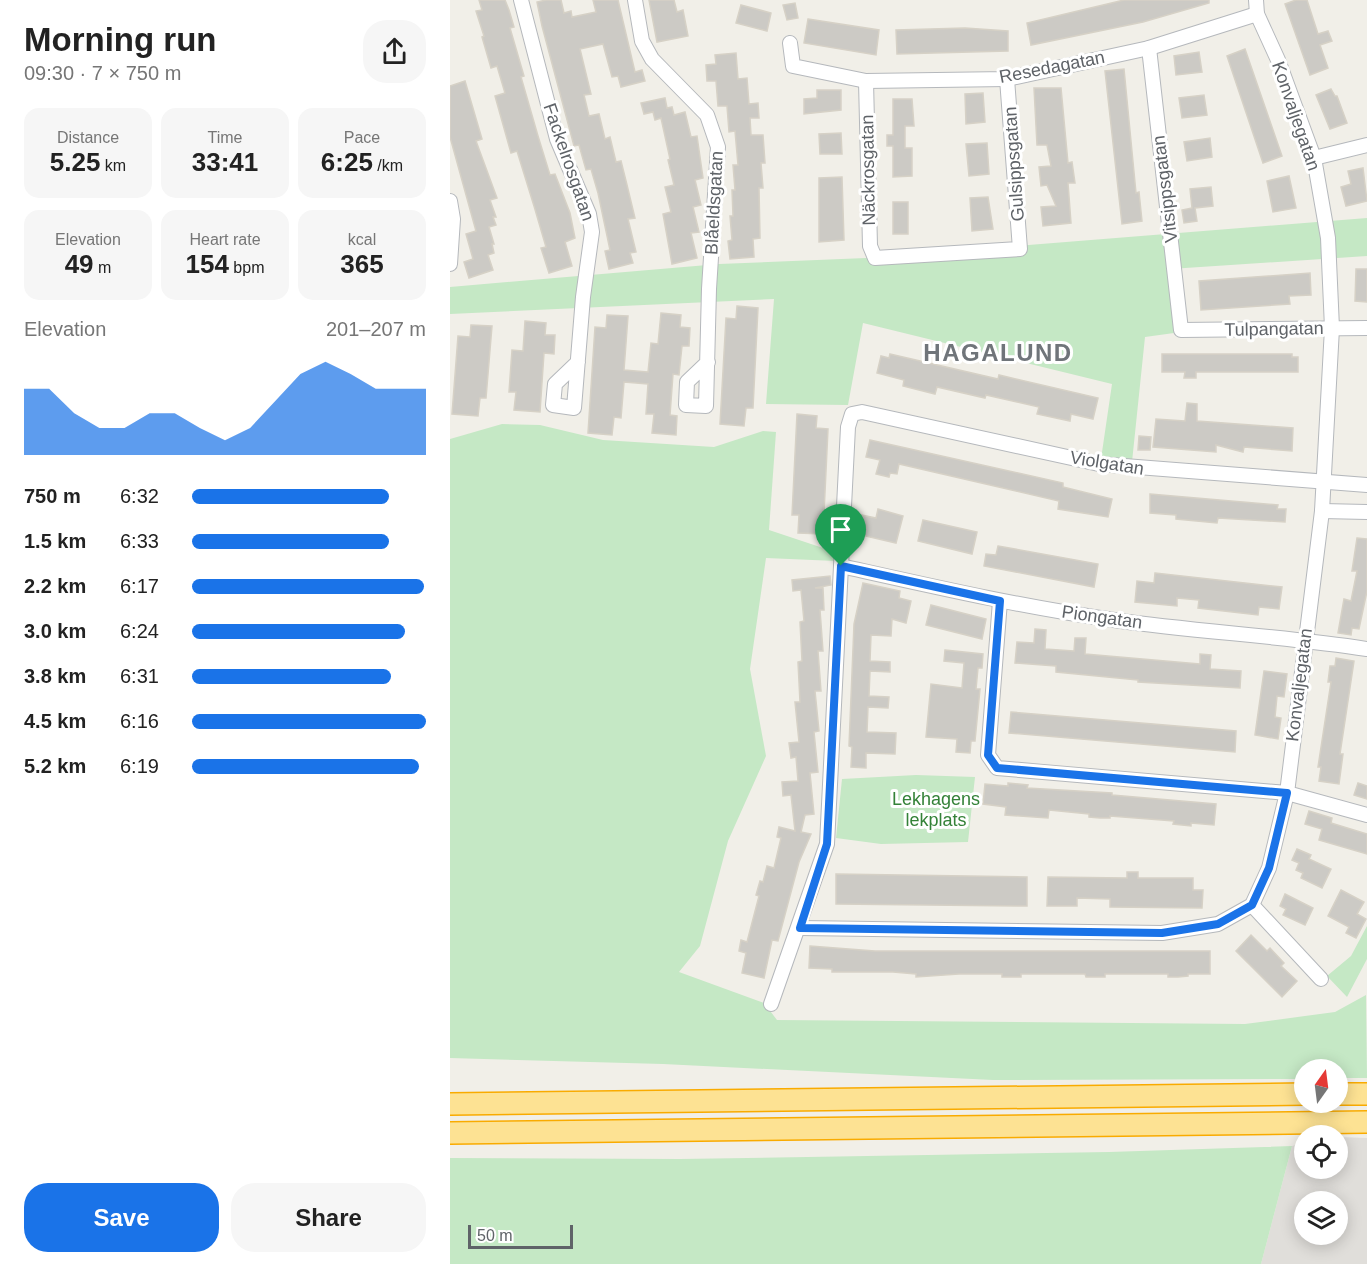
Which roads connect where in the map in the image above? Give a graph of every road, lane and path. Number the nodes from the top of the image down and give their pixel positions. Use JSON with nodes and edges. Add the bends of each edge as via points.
{"nodes":[{"id":1,"x":521,"y":0,"type":"edge"},
{"id":2,"x":635,"y":0,"type":"edge"},
{"id":3,"x":1256,"y":0,"type":"edge"},
{"id":4,"x":1257,"y":14,"type":"junction"},
{"id":5,"x":790,"y":43,"type":"dead end"},
{"id":6,"x":1149,"y":48,"type":"junction"},
{"id":7,"x":1007,"y":79,"type":"junction"},
{"id":8,"x":866,"y":81,"type":"junction"},
{"id":9,"x":1367,"y":146,"type":"edge"},
{"id":10,"x":1314,"y":158,"type":"junction"},
{"id":11,"x":450,"y":201,"type":"edge"},
{"id":12,"x":875,"y":258,"type":"joint"},
{"id":13,"x":450,"y":264,"type":"edge"},
{"id":14,"x":1332,"y":328,"type":"junction"},
{"id":15,"x":1367,"y":328,"type":"edge"},
{"id":16,"x":1181,"y":330,"type":"joint"},
{"id":17,"x":578,"y":362,"type":"dead end"},
{"id":18,"x":708,"y":362,"type":"dead end"},
{"id":19,"x":1323,"y":483,"type":"junction"},
{"id":20,"x":1367,"y":486,"type":"edge"},
{"id":21,"x":1322,"y":511,"type":"junction"},
{"id":22,"x":1367,"y":512,"type":"edge"},
{"id":23,"x":841,"y":566,"type":"junction"},
{"id":24,"x":1000,"y":601,"type":"junction"},
{"id":25,"x":1304,"y":640,"type":"junction"},
{"id":26,"x":1367,"y":649,"type":"edge"},
{"id":27,"x":1287,"y":793,"type":"junction"},
{"id":28,"x":1367,"y":815,"type":"edge"},
{"id":29,"x":1252,"y":905,"type":"junction"},
{"id":30,"x":800,"y":928,"type":"junction"},
{"id":31,"x":1321,"y":979,"type":"dead end"},
{"id":32,"x":771,"y":1004,"type":"dead end"},
{"id":33,"x":1294,"y":1094,"type":"edge"},
{"id":34,"x":1348,"y":1094,"type":"edge"},
{"id":35,"x":1367,"y":1094,"type":"edge"},
{"id":36,"x":450,"y":1104,"type":"edge"},
{"id":37,"x":1367,"y":1122,"type":"edge"},
{"id":38,"x":450,"y":1133,"type":"edge"}],
"edges":[{"from":1,"to":17,"type":"street","name":"Fackelrosgatan","via":[[557,139],[589,214],[592,232]]},
{"from":2,"to":18,"type":"street","name":"Blåeldsgatan","via":[[642,41],[652,59],[707,115],[718,147]]},
{"from":3,"to":4,"type":"street"},
{"from":4,"to":6,"type":"street","name":"Resedagatan"},
{"from":4,"to":10,"type":"street","name":"Konvaljegatan"},
{"from":5,"to":8,"type":"street","name":"Resedagatan","via":[[793,66]]},
{"from":6,"to":7,"type":"street","name":"Resedagatan"},
{"from":6,"to":16,"type":"street","name":"Vitsippsgatan"},
{"from":7,"to":8,"type":"street","name":"Resedagatan"},
{"from":7,"to":12,"type":"street","name":"Gulsippsgatan","via":[[1020,249]]},
{"from":8,"to":12,"type":"street","name":"Näckrosgatan","via":[[870,246]]},
{"from":9,"to":10,"type":"street"},
{"from":10,"to":14,"type":"street","name":"Konvaljegatan","via":[[1328,238]]},
{"from":11,"to":13,"type":"street"},
{"from":14,"to":15,"type":"street","name":"Tulpangatan"},
{"from":14,"to":16,"type":"street","name":"Tulpangatan"},
{"from":14,"to":19,"type":"street","name":"Konvaljegatan"},
{"from":19,"to":20,"type":"street","name":"Violgatan"},
{"from":19,"to":21,"type":"street","name":"Konvaljegatan"},
{"from":19,"to":23,"type":"street","name":"Violgatan","via":[[1099,464],[862,412],[852,414],[848,427]]},
{"from":21,"to":22,"type":"street"},
{"from":21,"to":25,"type":"street","name":"Konvaljegatan"},
{"from":23,"to":24,"type":"street","name":"Piongatan"},
{"from":23,"to":30,"type":"street","via":[[827,844]]},
{"from":24,"to":25,"type":"street","name":"Piongatan","via":[[1114,620]]},
{"from":24,"to":27,"type":"street","via":[[988,755],[997,768]]},
{"from":25,"to":26,"type":"street","name":"Piongatan"},
{"from":25,"to":27,"type":"street","name":"Konvaljegatan"},
{"from":27,"to":28,"type":"street"},
{"from":27,"to":29,"type":"street","name":"Konvaljegatan","via":[[1269,868]]},
{"from":29,"to":30,"type":"street","via":[[1218,924],[1162,933]]},
{"from":29,"to":31,"type":"street"},
{"from":30,"to":32,"type":"street"},
{"from":33,"to":36,"type":"highway"},
{"from":34,"to":35,"type":"highway"},
{"from":37,"to":38,"type":"highway"}]}
